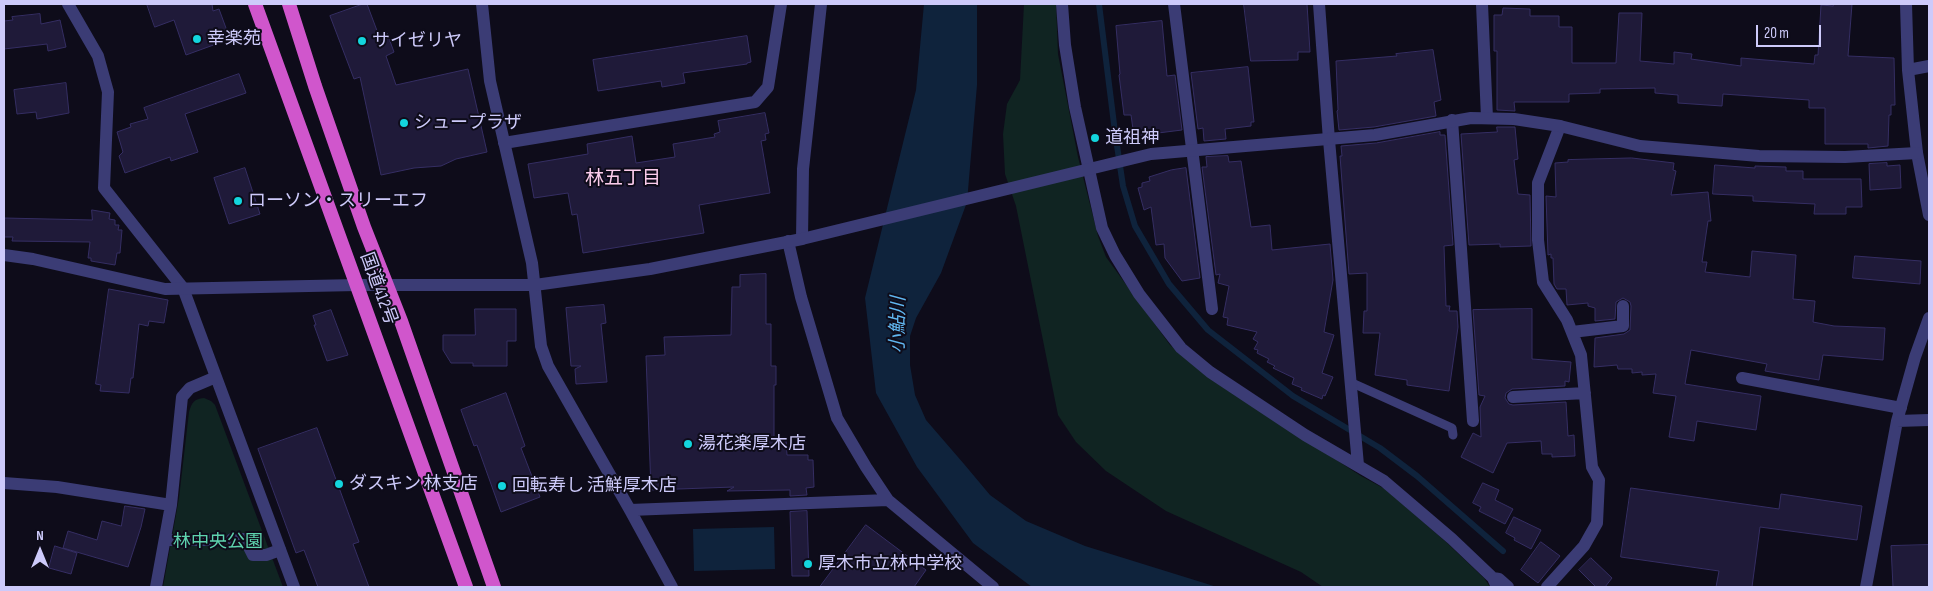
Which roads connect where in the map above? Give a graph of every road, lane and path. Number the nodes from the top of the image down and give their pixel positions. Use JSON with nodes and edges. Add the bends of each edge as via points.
{"nodes":[{"id":1,"x":68,"y":4,"type":"edge"},
{"id":2,"x":255,"y":4,"type":"edge"},
{"id":3,"x":289,"y":4,"type":"edge"},
{"id":4,"x":482,"y":4,"type":"edge"},
{"id":5,"x":781,"y":4,"type":"edge"},
{"id":6,"x":821,"y":4,"type":"edge"},
{"id":7,"x":1062,"y":4,"type":"edge"},
{"id":8,"x":1174,"y":4,"type":"edge"},
{"id":9,"x":1319,"y":4,"type":"edge"},
{"id":10,"x":1482,"y":4,"type":"edge"},
{"id":11,"x":1906,"y":4,"type":"edge"},
{"id":12,"x":1929,"y":66,"type":"edge"},
{"id":13,"x":1908,"y":70,"type":"junction"},
{"id":14,"x":1487,"y":118,"type":"junction"},
{"id":15,"x":1452,"y":120,"type":"junction"},
{"id":16,"x":1560,"y":126,"type":"junction"},
{"id":17,"x":1329,"y":140,"type":"junction"},
{"id":18,"x":504,"y":143,"type":"junction"},
{"id":19,"x":1192,"y":151,"type":"junction"},
{"id":20,"x":1917,"y":153,"type":"junction"},
{"id":21,"x":1090,"y":168,"type":"junction"},
{"id":22,"x":1929,"y":215,"type":"edge"},
{"id":23,"x":802,"y":240,"type":"junction"},
{"id":24,"x":788,"y":241,"type":"junction"},
{"id":25,"x":4,"y":255,"type":"edge"},
{"id":26,"x":357,"y":285,"type":"junction"},
{"id":27,"x":535,"y":285,"type":"junction"},
{"id":28,"x":388,"y":286,"type":"junction"},
{"id":29,"x":183,"y":288,"type":"junction"},
{"id":30,"x":1623,"y":306,"type":"dead end"},
{"id":31,"x":1212,"y":309,"type":"dead end"},
{"id":32,"x":1929,"y":318,"type":"edge"},
{"id":33,"x":1572,"y":332,"type":"junction"},
{"id":34,"x":216,"y":377,"type":"junction"},
{"id":35,"x":1742,"y":378,"type":"dead end"},
{"id":36,"x":1350,"y":382,"type":"junction"},
{"id":37,"x":1585,"y":393,"type":"junction"},
{"id":38,"x":1514,"y":397,"type":"dead end"},
{"id":39,"x":1901,"y":408,"type":"junction"},
{"id":40,"x":1929,"y":420,"type":"edge"},
{"id":41,"x":1473,"y":421,"type":"dead end"},
{"id":42,"x":1897,"y":422,"type":"junction"},
{"id":43,"x":1453,"y":435,"type":"dead end"},
{"id":44,"x":1358,"y":465,"type":"junction"},
{"id":45,"x":4,"y":483,"type":"edge"},
{"id":46,"x":888,"y":500,"type":"junction"},
{"id":47,"x":171,"y":505,"type":"junction"},
{"id":48,"x":630,"y":510,"type":"junction"},
{"id":49,"x":232,"y":539,"type":"dead end"},
{"id":50,"x":165,"y":540,"type":"junction"},
{"id":51,"x":208,"y":540,"type":"dead end"},
{"id":52,"x":280,"y":550,"type":"junction"},
{"id":53,"x":1495,"y":583,"type":"edge"},
{"id":54,"x":156,"y":587,"type":"edge"},
{"id":55,"x":294,"y":587,"type":"edge"},
{"id":56,"x":466,"y":587,"type":"edge"},
{"id":57,"x":494,"y":587,"type":"edge"},
{"id":58,"x":672,"y":587,"type":"edge"},
{"id":59,"x":993,"y":587,"type":"edge"},
{"id":60,"x":1508,"y":587,"type":"edge"},
{"id":61,"x":1547,"y":587,"type":"edge"},
{"id":62,"x":1866,"y":587,"type":"edge"}],
"edges":[{"from":1,"to":29,"type":"street","via":[[98,56],[108,92],[104,188]]},
{"from":2,"to":26,"type":"highway","name":"国道412号"},
{"from":3,"to":28,"type":"highway","name":"国道412号","via":[[364,227]]},
{"from":4,"to":18,"type":"street","via":[[490,81]]},
{"from":5,"to":18,"type":"street","via":[[768,87],[755,102]]},
{"from":6,"to":23,"type":"street","via":[[803,168]]},
{"from":7,"to":21,"type":"street","via":[[1075,107]]},
{"from":8,"to":19,"type":"street"},
{"from":9,"to":17,"type":"street"},
{"from":10,"to":14,"type":"street"},
{"from":11,"to":13,"type":"street"},
{"from":12,"to":13,"type":"street"},
{"from":13,"to":20,"type":"street"},
{"from":14,"to":15,"type":"street"},
{"from":14,"to":16,"type":"street"},
{"from":15,"to":17,"type":"street"},
{"from":15,"to":41,"type":"street"},
{"from":16,"to":20,"type":"street","via":[[1640,146],[1739,154],[1845,157]]},
{"from":16,"to":33,"type":"street","via":[[1538,183],[1538,240],[1543,282]]},
{"from":17,"to":19,"type":"street"},
{"from":17,"to":36,"type":"street"},
{"from":18,"to":27,"type":"street"},
{"from":19,"to":21,"type":"street","via":[[1151,154]]},
{"from":19,"to":31,"type":"street"},
{"from":20,"to":22,"type":"street"},
{"from":21,"to":23,"type":"street"},
{"from":21,"to":44,"type":"street","via":[[1102,228],[1115,255],[1139,294],[1181,348],[1210,372]]},
{"from":23,"to":24,"type":"street"},
{"from":24,"to":27,"type":"street","via":[[650,269]]},
{"from":24,"to":46,"type":"street","via":[[837,418]]},
{"from":25,"to":29,"type":"street","via":[[165,289]]},
{"from":26,"to":28,"type":"street"},
{"from":26,"to":29,"type":"street"},
{"from":26,"to":56,"type":"highway","name":"国道412号"},
{"from":27,"to":28,"type":"street"},
{"from":27,"to":48,"type":"street","via":[[541,346],[548,366]]},
{"from":28,"to":57,"type":"highway","name":"国道412号"},
{"from":29,"to":34,"type":"street"},
{"from":30,"to":33,"type":"street","via":[[1623,326]]},
{"from":32,"to":39,"type":"street"},
{"from":33,"to":37,"type":"street","via":[[1581,355]]},
{"from":34,"to":47,"type":"street","via":[[190,388],[182,397]]},
{"from":34,"to":52,"type":"street"},
{"from":35,"to":39,"type":"street"},
{"from":36,"to":43,"type":"lane","via":[[1452,428]]},
{"from":36,"to":44,"type":"street"},
{"from":37,"to":38,"type":"street"},
{"from":37,"to":61,"type":"street","via":[[1592,467],[1599,480],[1598,523],[1584,546]]},
{"from":39,"to":42,"type":"street"},
{"from":40,"to":42,"type":"street"},
{"from":42,"to":62,"type":"street"},
{"from":44,"to":53,"type":"street","via":[[1384,481],[1452,539]]},
{"from":45,"to":47,"type":"street","via":[[57,487]]},
{"from":46,"to":48,"type":"street"},
{"from":46,"to":59,"type":"street"},
{"from":47,"to":50,"type":"street"},
{"from":48,"to":58,"type":"street"},
{"from":49,"to":52,"type":"street","via":[[245,539],[253,555]]},
{"from":50,"to":51,"type":"street"},
{"from":50,"to":54,"type":"street"},
{"from":52,"to":55,"type":"street"},
{"from":53,"to":60,"type":"street","via":[[1499,579]]}]}
